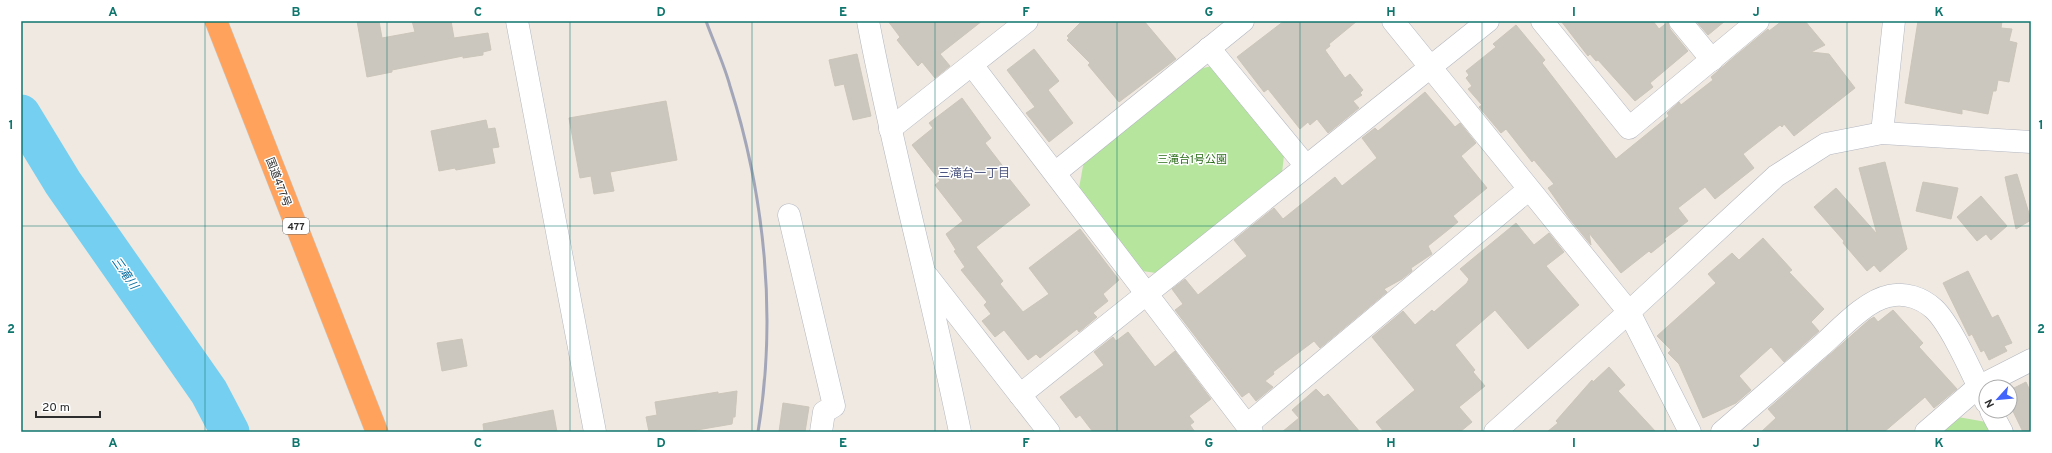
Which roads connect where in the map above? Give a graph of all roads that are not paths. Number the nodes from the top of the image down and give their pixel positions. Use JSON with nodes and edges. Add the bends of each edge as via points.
{"nodes":[{"id":1,"x":216,"y":21,"type":"edge"},
{"id":2,"x":517,"y":21,"type":"edge"},
{"id":3,"x":868,"y":21,"type":"edge"},
{"id":4,"x":1027,"y":21,"type":"edge"},
{"id":5,"x":1243,"y":21,"type":"edge"},
{"id":6,"x":1393,"y":21,"type":"edge"},
{"id":7,"x":1488,"y":21,"type":"edge"},
{"id":8,"x":1542,"y":21,"type":"edge"},
{"id":9,"x":1680,"y":21,"type":"edge"},
{"id":10,"x":1758,"y":21,"type":"edge"},
{"id":11,"x":1894,"y":21,"type":"edge"},
{"id":12,"x":1209,"y":48,"type":"junction"},
{"id":13,"x":1712,"y":60,"type":"junction"},
{"id":14,"x":972,"y":65,"type":"junction"},
{"id":15,"x":1430,"y":68,"type":"junction"},
{"id":16,"x":890,"y":129,"type":"junction"},
{"id":17,"x":1882,"y":133,"type":"junction"},
{"id":18,"x":2031,"y":142,"type":"edge"},
{"id":19,"x":1306,"y":166,"type":"junction"},
{"id":20,"x":1056,"y":173,"type":"junction"},
{"id":21,"x":1528,"y":190,"type":"junction"},
{"id":22,"x":789,"y":215,"type":"dead end"},
{"id":23,"x":922,"y":270,"type":"junction"},
{"id":24,"x":1146,"y":294,"type":"junction"},
{"id":25,"x":1629,"y":312,"type":"junction"},
{"id":26,"x":2031,"y":360,"type":"edge"},
{"id":27,"x":2004,"y":379,"type":"edge"},
{"id":28,"x":1978,"y":386,"type":"edge"},
{"id":29,"x":1020,"y":395,"type":"junction"},
{"id":30,"x":1978,"y":397,"type":"edge"},
{"id":31,"x":1995,"y":419,"type":"edge"},
{"id":32,"x":1250,"y":428,"type":"edge"},
{"id":33,"x":377,"y":432,"type":"edge"},
{"id":34,"x":595,"y":432,"type":"edge"},
{"id":35,"x":821,"y":432,"type":"edge"},
{"id":36,"x":960,"y":432,"type":"edge"},
{"id":37,"x":1049,"y":432,"type":"edge"},
{"id":38,"x":1495,"y":432,"type":"edge"},
{"id":39,"x":1690,"y":432,"type":"edge"},
{"id":40,"x":1722,"y":432,"type":"edge"},
{"id":41,"x":1926,"y":432,"type":"edge"},
{"id":42,"x":2002,"y":432,"type":"edge"}],
"edges":[{"from":1,"to":33,"type":"highway","name":"国道477号","number":"477"},
{"from":2,"to":34,"type":"street"},
{"from":3,"to":16,"type":"street"},
{"from":4,"to":14,"type":"street"},
{"from":5,"to":12,"type":"street"},
{"from":6,"to":15,"type":"street"},
{"from":7,"to":15,"type":"street"},
{"from":8,"to":13,"type":"street","via":[[1629,128]]},
{"from":9,"to":13,"type":"street"},
{"from":10,"to":13,"type":"street"},
{"from":11,"to":17,"type":"street"},
{"from":12,"to":19,"type":"street"},
{"from":12,"to":20,"type":"street"},
{"from":14,"to":16,"type":"street"},
{"from":14,"to":20,"type":"street"},
{"from":15,"to":19,"type":"street"},
{"from":15,"to":21,"type":"street"},
{"from":16,"to":23,"type":"street"},
{"from":17,"to":18,"type":"street"},
{"from":17,"to":25,"type":"street","via":[[1826,144],[1776,176]]},
{"from":19,"to":24,"type":"street"},
{"from":20,"to":24,"type":"street"},
{"from":21,"to":25,"type":"street"},
{"from":21,"to":32,"type":"street"},
{"from":22,"to":35,"type":"street","via":[[834,406],[824,412]]},
{"from":23,"to":29,"type":"street"},
{"from":23,"to":36,"type":"street","via":[[946,362]]},
{"from":24,"to":29,"type":"street"},
{"from":24,"to":32,"type":"street"},
{"from":25,"to":38,"type":"street"},
{"from":25,"to":39,"type":"street"},
{"from":26,"to":27,"type":"street"},
{"from":28,"to":40,"type":"street","via":[[1945,323],[1934,309],[1922,300],[1909,296],[1888,296],[1873,302],[1848,322]]},
{"from":29,"to":37,"type":"street"},
{"from":30,"to":41,"type":"street"},
{"from":31,"to":42,"type":"street"}]}
